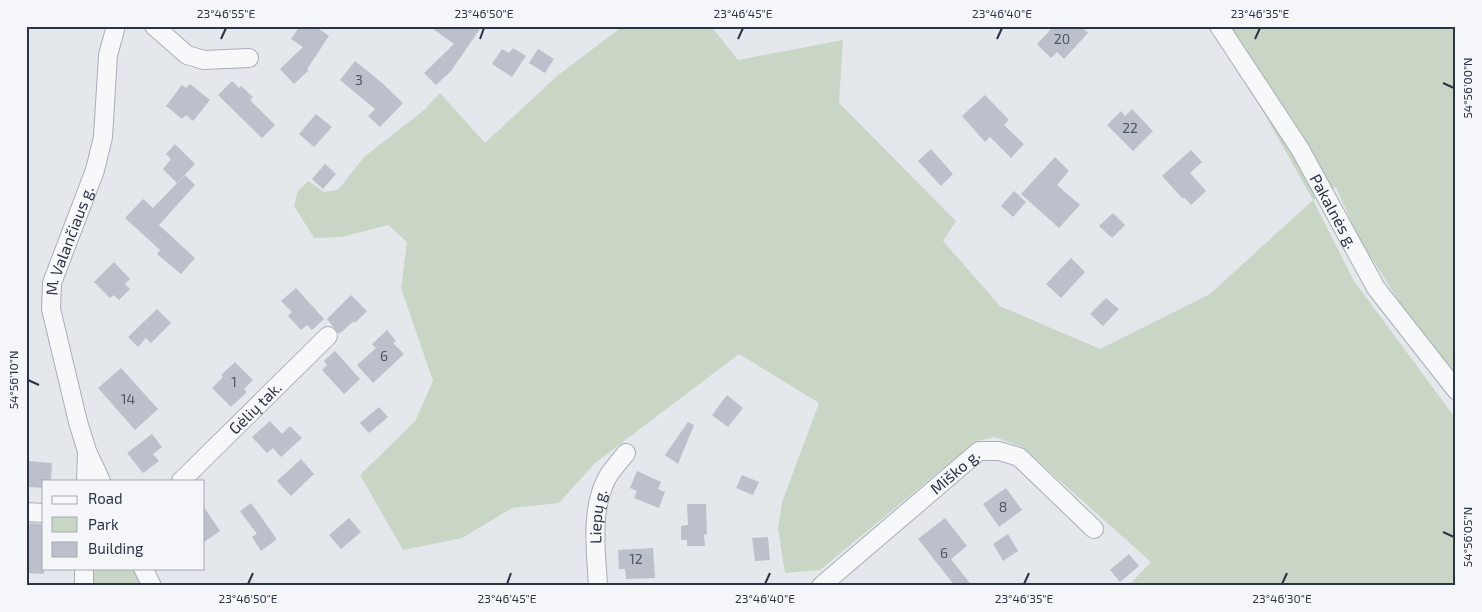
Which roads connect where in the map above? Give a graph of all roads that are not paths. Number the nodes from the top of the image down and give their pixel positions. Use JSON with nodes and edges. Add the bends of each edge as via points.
{"nodes":[{"id":1,"x":116,"y":26,"type":"edge"},
{"id":2,"x":154,"y":26,"type":"edge"},
{"id":3,"x":1219,"y":26,"type":"edge"},
{"id":4,"x":249,"y":58,"type":"dead end"},
{"id":5,"x":328,"y":336,"type":"dead end"},
{"id":6,"x":1456,"y":390,"type":"edge"},
{"id":7,"x":87,"y":451,"type":"junction"},
{"id":8,"x":626,"y":453,"type":"dead end"},
{"id":9,"x":86,"y":480,"type":"edge"},
{"id":10,"x":101,"y":480,"type":"edge"},
{"id":11,"x":182,"y":480,"type":"edge"},
{"id":12,"x":26,"y":512,"type":"edge"},
{"id":13,"x":42,"y":513,"type":"edge"},
{"id":14,"x":1094,"y":529,"type":"dead end"},
{"id":15,"x":84,"y":570,"type":"edge"},
{"id":16,"x":144,"y":570,"type":"edge"},
{"id":17,"x":84,"y":586,"type":"edge"},
{"id":18,"x":152,"y":586,"type":"edge"},
{"id":19,"x":598,"y":586,"type":"edge"},
{"id":20,"x":821,"y":586,"type":"edge"}],
"edges":[{"from":1,"to":7,"type":"street","name":"M. Valančiaus g.","via":[[108,55],[103,137],[95,170],[52,283],[50,308]]},
{"from":2,"to":4,"type":"street","via":[[187,55],[204,60]]},
{"from":3,"to":6,"type":"street","name":"Pakalnės g.","via":[[1300,150],[1376,288]]},
{"from":5,"to":11,"type":"street","name":"Gėlių tak."},
{"from":7,"to":9,"type":"street"},
{"from":7,"to":10,"type":"street","name":"M. Valančiaus g."},
{"from":8,"to":19,"type":"street","name":"Liepų g.","via":[[607,479],[598,504],[595,526]]},
{"from":12,"to":13,"type":"street"},
{"from":14,"to":20,"type":"street","name":"Miško g.","via":[[1019,457],[999,451],[979,451]]},
{"from":15,"to":17,"type":"street"},
{"from":16,"to":18,"type":"street"}]}
